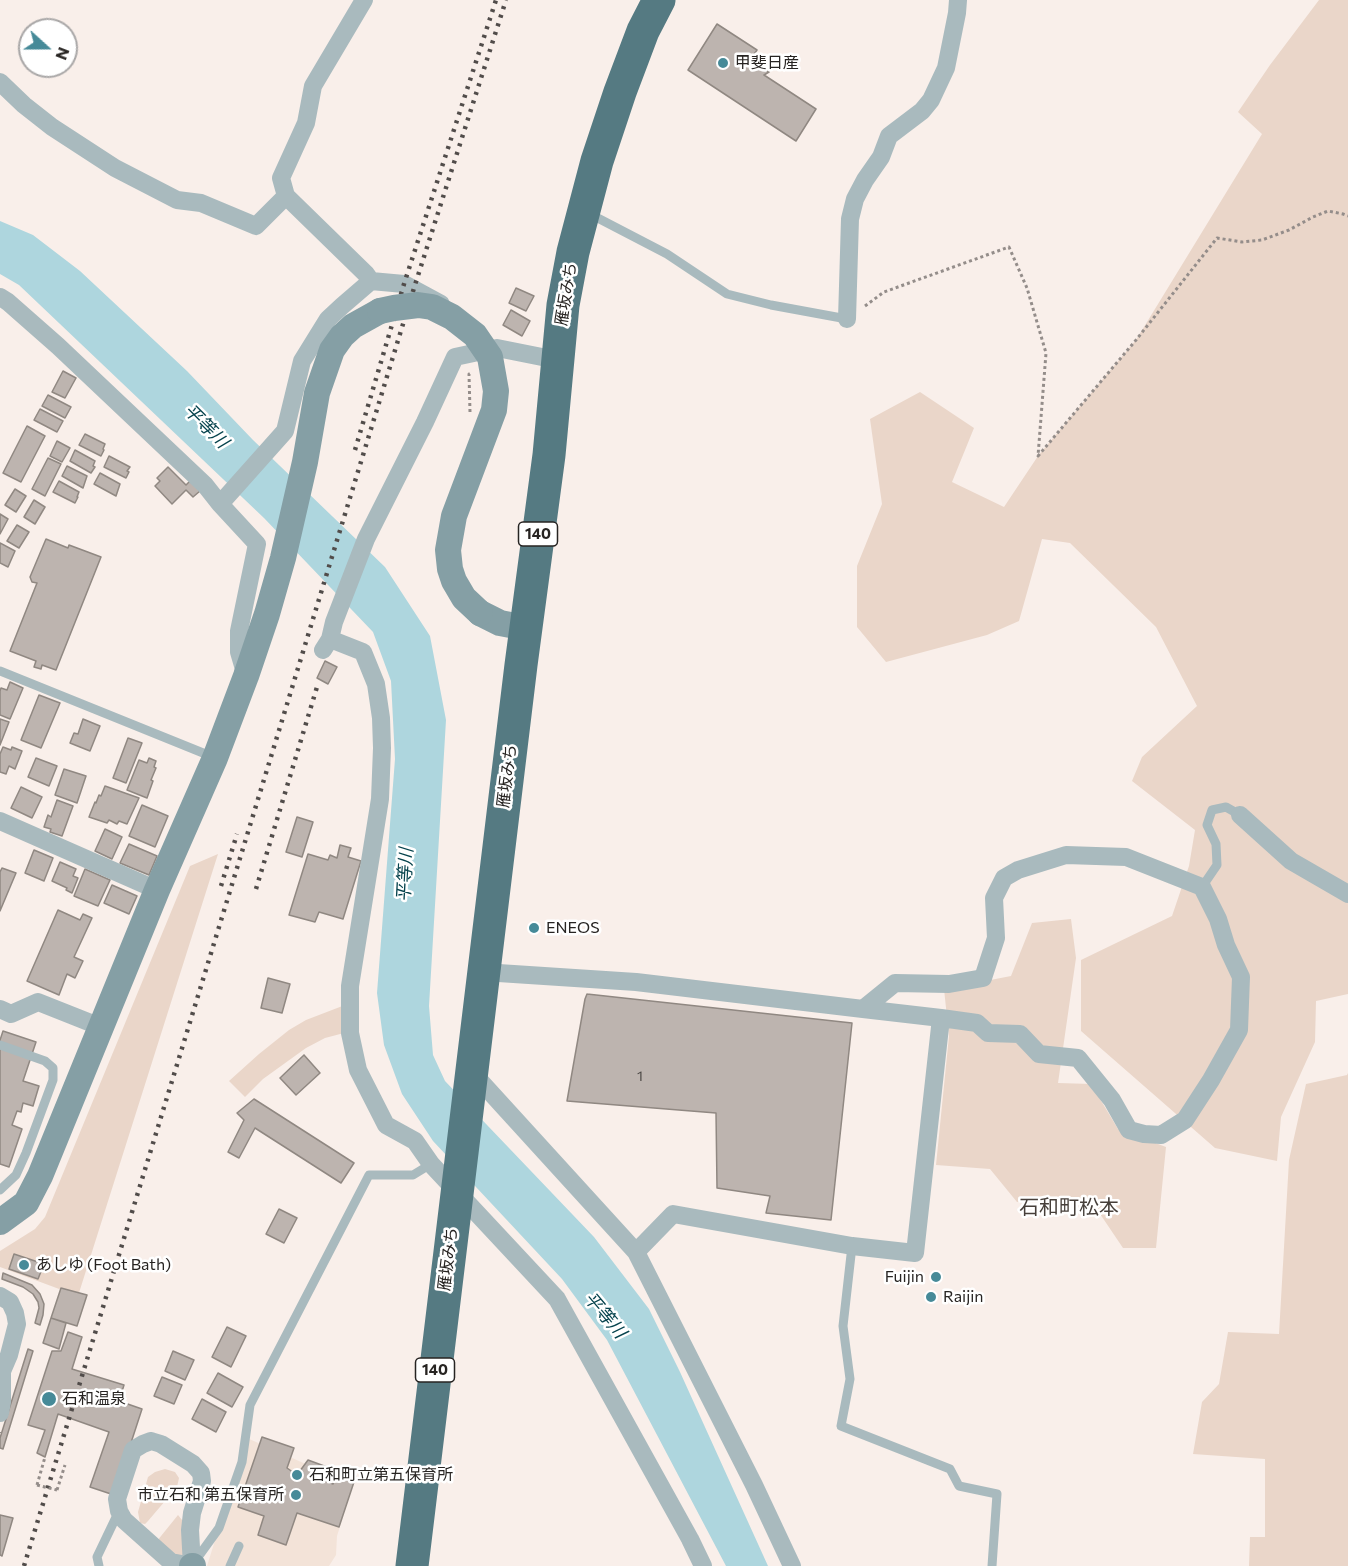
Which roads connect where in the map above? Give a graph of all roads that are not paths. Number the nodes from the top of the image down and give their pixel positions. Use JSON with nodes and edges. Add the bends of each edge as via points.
{"nodes":[{"id":1,"x":363,"y":0,"type":"edge"},
{"id":2,"x":658,"y":0,"type":"edge"},
{"id":3,"x":958,"y":0,"type":"edge"},
{"id":4,"x":0,"y":82,"type":"edge"},
{"id":5,"x":286,"y":196,"type":"junction"},
{"id":6,"x":583,"y":209,"type":"junction"},
{"id":7,"x":371,"y":280,"type":"junction"},
{"id":8,"x":0,"y":297,"type":"edge"},
{"id":9,"x":847,"y":319,"type":"joint"},
{"id":10,"x":497,"y":348,"type":"junction"},
{"id":11,"x":557,"y":360,"type":"junction"},
{"id":12,"x":225,"y":500,"type":"junction"},
{"id":13,"x":526,"y":628,"type":"junction"},
{"id":14,"x":0,"y":671,"type":"edge"},
{"id":15,"x":246,"y":676,"type":"junction"},
{"id":16,"x":215,"y":758,"type":"junction"},
{"id":17,"x":1240,"y":815,"type":"joint"},
{"id":18,"x":0,"y":821,"type":"edge"},
{"id":19,"x":1202,"y":887,"type":"junction"},
{"id":20,"x":157,"y":890,"type":"junction"},
{"id":21,"x":1348,"y":894,"type":"edge"},
{"id":22,"x":483,"y":972,"type":"junction"},
{"id":23,"x":0,"y":1009,"type":"edge"},
{"id":24,"x":863,"y":1009,"type":"junction"},
{"id":25,"x":941,"y":1017,"type":"junction"},
{"id":26,"x":100,"y":1027,"type":"junction"},
{"id":27,"x":0,"y":1045,"type":"edge"},
{"id":28,"x":471,"y":1076,"type":"junction"},
{"id":29,"x":448,"y":1177,"type":"junction"},
{"id":30,"x":4,"y":1204,"type":"edge"},
{"id":31,"x":852,"y":1246,"type":"junction"},
{"id":32,"x":636,"y":1252,"type":"junction"},
{"id":33,"x":0,"y":1296,"type":"edge"},
{"id":34,"x":1,"y":1374,"type":"edge"},
{"id":35,"x":0,"y":1413,"type":"edge"},
{"id":36,"x":119,"y":1511,"type":"junction"},
{"id":37,"x":239,"y":1546,"type":"dead end"},
{"id":38,"x":99,"y":1566,"type":"edge"},
{"id":39,"x":192,"y":1566,"type":"edge"},
{"id":40,"x":230,"y":1566,"type":"edge"},
{"id":41,"x":412,"y":1566,"type":"edge"},
{"id":42,"x":703,"y":1566,"type":"edge"},
{"id":43,"x":792,"y":1566,"type":"edge"},
{"id":44,"x":992,"y":1566,"type":"edge"}],
"edges":[{"from":1,"to":5,"type":"street","via":[[313,86],[306,123],[281,178]]},
{"from":2,"to":6,"type":"highway","name":"雁坂みち","number":"140","via":[[620,92]]},
{"from":3,"to":9,"type":"street","via":[[946,68],[931,100],[889,136],[855,199],[850,219]]},
{"from":4,"to":5,"type":"street","via":[[52,128],[115,168],[177,200],[201,203],[256,226]]},
{"from":5,"to":7,"type":"street"},
{"from":6,"to":9,"type":"lane","via":[[667,254],[727,294]]},
{"from":6,"to":11,"type":"highway","name":"雁坂みち","number":"140","via":[[563,305]]},
{"from":7,"to":10,"type":"street","via":[[414,288],[478,328]]},
{"from":7,"to":12,"type":"street","via":[[328,319],[302,361],[285,430]]},
{"from":8,"to":12,"type":"street"},
{"from":10,"to":11,"type":"street"},
{"from":10,"to":29,"type":"street","via":[[454,357],[366,539],[329,637],[363,652],[376,684],[381,718],[380,799],[350,986],[350,1033],[358,1070],[386,1125],[415,1141]]},
{"from":11,"to":13,"type":"highway","name":"雁坂みち","number":"140"},
{"from":12,"to":15,"type":"street","via":[[257,544],[239,631],[239,651]]},
{"from":13,"to":15,"type":"street","bridge":true,"via":[[500,623],[480,613],[464,598],[450,569],[448,550],[454,516],[494,410],[496,391],[490,357],[475,335],[452,317],[432,307],[394,308],[353,326],[332,350],[317,393],[283,558]]},
{"from":13,"to":22,"type":"highway","name":"雁坂みち","number":"140"},
{"from":14,"to":16,"type":"lane"},
{"from":15,"to":16,"type":"street"},
{"from":16,"to":20,"type":"street"},
{"from":17,"to":19,"type":"lane","via":[[1226,807],[1212,810],[1207,825],[1216,844],[1217,865]]},
{"from":17,"to":21,"type":"street","via":[[1291,861]]},
{"from":18,"to":20,"type":"street"},
{"from":19,"to":24,"type":"street","via":[[1126,857],[1066,855],[1018,870],[1004,878],[994,897],[996,938],[982,978],[949,984],[895,983]]},
{"from":19,"to":25,"type":"street","via":[[1241,977],[1239,1030],[1185,1120],[1161,1135],[1129,1130],[1112,1100],[1078,1058],[1039,1054],[1020,1034],[988,1033],[977,1023]]},
{"from":20,"to":26,"type":"street"},
{"from":22,"to":24,"type":"street","via":[[636,982]]},
{"from":22,"to":28,"type":"highway","name":"雁坂みち","number":"140"},
{"from":23,"to":26,"type":"street","via":[[11,1014],[38,1002]]},
{"from":24,"to":25,"type":"street"},
{"from":25,"to":31,"type":"street","via":[[915,1253]]},
{"from":26,"to":30,"type":"street","via":[[36,1185],[26,1203]]},
{"from":27,"to":30,"type":"lane","via":[[45,1061],[53,1068],[53,1080]]},
{"from":28,"to":29,"type":"highway","name":"雁坂みち","number":"140"},
{"from":28,"to":32,"type":"street"},
{"from":29,"to":39,"type":"lane","via":[[369,1175],[250,1405],[242,1462],[219,1528]]},
{"from":29,"to":41,"type":"highway","name":"雁坂みち","number":"140"},
{"from":29,"to":42,"type":"street","via":[[557,1299]]},
{"from":31,"to":32,"type":"street","via":[[673,1214]]},
{"from":31,"to":44,"type":"lane","via":[[843,1326],[850,1379],[841,1426],[950,1469],[959,1486],[997,1494]]},
{"from":32,"to":43,"type":"street"},
{"from":33,"to":34,"type":"street","via":[[10,1302],[17,1324]]},
{"from":34,"to":35,"type":"street"},
{"from":36,"to":38,"type":"lane","via":[[98,1557]]},
{"from":36,"to":39,"type":"street","via":[[171,1562]]},
{"from":36,"to":39,"type":"street","via":[[117,1499],[134,1450],[143,1444],[161,1444],[193,1464],[202,1481],[192,1513]]},
{"from":37,"to":40,"type":"lane"}]}
